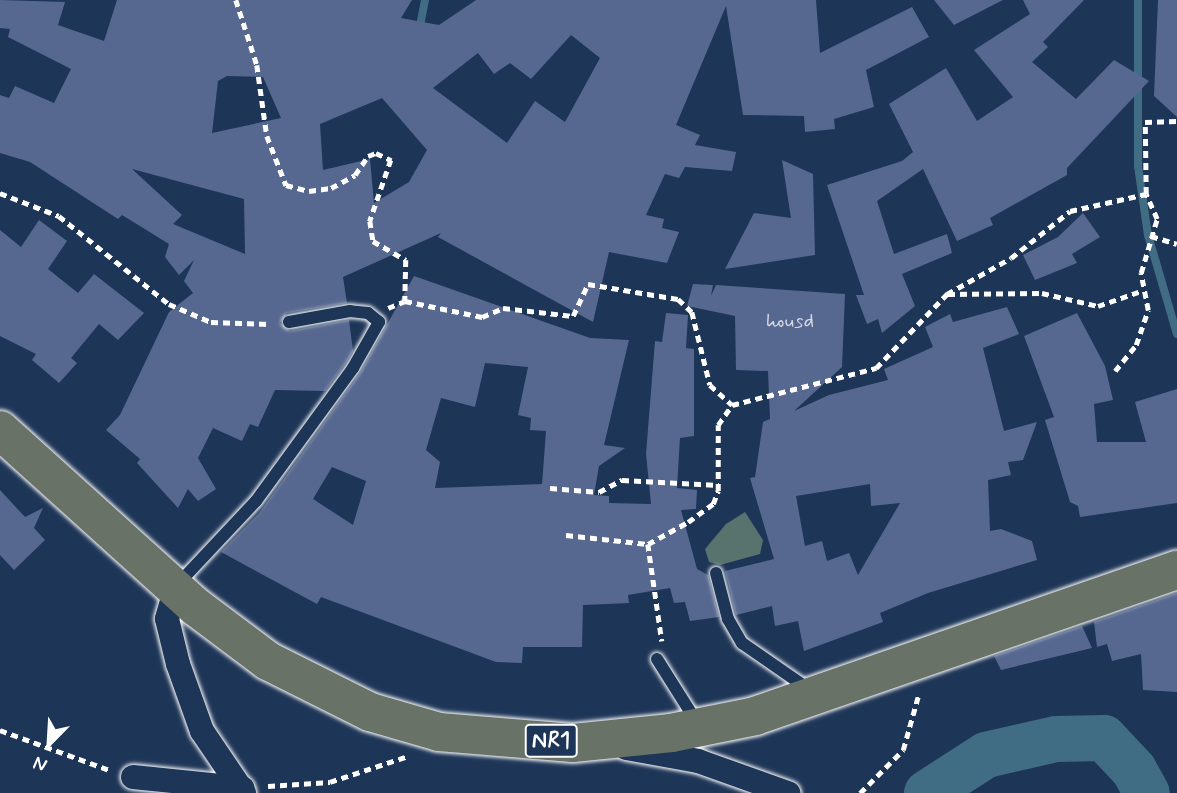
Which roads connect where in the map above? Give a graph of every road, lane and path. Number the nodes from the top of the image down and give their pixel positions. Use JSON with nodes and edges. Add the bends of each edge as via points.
{"nodes":[{"id":1,"x":236,"y":0,"type":"edge"},
{"id":2,"x":1177,"y":121,"type":"edge"},
{"id":3,"x":0,"y":193,"type":"edge"},
{"id":4,"x":1146,"y":194,"type":"junction"},
{"id":5,"x":1151,"y":236,"type":"junction"},
{"id":6,"x":1177,"y":244,"type":"edge"},
{"id":7,"x":1141,"y":291,"type":"junction"},
{"id":8,"x":947,"y":294,"type":"junction"},
{"id":9,"x":405,"y":301,"type":"junction"},
{"id":10,"x":376,"y":317,"type":"junction"},
{"id":11,"x":289,"y":322,"type":"joint"},
{"id":12,"x":1115,"y":371,"type":"dead end"},
{"id":13,"x":732,"y":405,"type":"junction"},
{"id":14,"x":0,"y":430,"type":"edge"},
{"id":15,"x":719,"y":485,"type":"junction"},
{"id":16,"x":550,"y":488,"type":"dead end"},
{"id":17,"x":566,"y":535,"type":"dead end"},
{"id":18,"x":648,"y":544,"type":"junction"},
{"id":19,"x":1177,"y":570,"type":"edge"},
{"id":20,"x":716,"y":573,"type":"dead end"},
{"id":21,"x":176,"y":587,"type":"junction"},
{"id":22,"x":657,"y":659,"type":"joint"},
{"id":23,"x":922,"y":662,"type":"junction"},
{"id":24,"x":819,"y":696,"type":"junction"},
{"id":25,"x":700,"y":727,"type":"junction"},
{"id":26,"x":0,"y":730,"type":"edge"},
{"id":27,"x":439,"y":732,"type":"junction"},
{"id":28,"x":573,"y":743,"type":"junction"},
{"id":29,"x":133,"y":777,"type":"joint"},
{"id":30,"x":243,"y":791,"type":"edge"},
{"id":31,"x":788,"y":793,"type":"edge"},
{"id":32,"x":860,"y":793,"type":"edge"}],
"edges":[{"from":1,"to":9,"type":"path","via":[[257,65],[267,136],[286,185],[309,191],[331,188],[355,175],[368,156],[376,153],[391,160],[370,221],[373,242],[406,260]]},
{"from":2,"to":4,"type":"path","via":[[1145,122]]},
{"from":3,"to":11,"type":"path","via":[[59,216],[141,285],[201,319]]},
{"from":4,"to":5,"type":"path","via":[[1157,219]]},
{"from":4,"to":8,"type":"path","via":[[1070,211],[1011,258]]},
{"from":5,"to":6,"type":"path"},
{"from":5,"to":7,"type":"path"},
{"from":7,"to":8,"type":"path","via":[[1098,306],[1042,293]]},
{"from":7,"to":12,"type":"path","via":[[1148,310],[1144,328]]},
{"from":8,"to":13,"type":"path","via":[[876,368]]},
{"from":9,"to":10,"type":"path"},
{"from":9,"to":13,"type":"path","via":[[482,317],[503,308],[563,317],[573,316],[588,284],[678,299],[692,312],[710,385]]},
{"from":10,"to":11,"type":"lane","via":[[350,311]]},
{"from":10,"to":21,"type":"lane","via":[[377,329],[321,415],[256,501]]},
{"from":13,"to":15,"type":"path","via":[[718,425]]},
{"from":14,"to":21,"type":"highway","number":"NR1"},
{"from":15,"to":16,"type":"path","via":[[622,480],[599,492]]},
{"from":15,"to":18,"type":"path","via":[[713,504]]},
{"from":17,"to":18,"type":"path"},
{"from":18,"to":22,"type":"path","via":[[662,641]]},
{"from":19,"to":23,"type":"highway","number":"NR1"},
{"from":20,"to":24,"type":"lane","via":[[728,619],[742,643]]},
{"from":21,"to":27,"type":"highway","number":"NR1","via":[[268,661],[317,689],[370,712]]},
{"from":21,"to":30,"type":"street","via":[[167,619],[178,664],[202,731]]},
{"from":22,"to":25,"type":"lane"},
{"from":23,"to":24,"type":"highway","number":"NR1"},
{"from":23,"to":32,"type":"path","via":[[918,710],[903,750]]},
{"from":24,"to":25,"type":"highway","number":"NR1"},
{"from":25,"to":28,"type":"highway","number":"NR1"},
{"from":26,"to":29,"type":"path"},
{"from":27,"to":28,"type":"highway","number":"NR1"},
{"from":27,"to":30,"type":"path","via":[[401,761],[330,782]]},
{"from":28,"to":31,"type":"street","via":[[698,761]]},
{"from":29,"to":30,"type":"street"}]}
